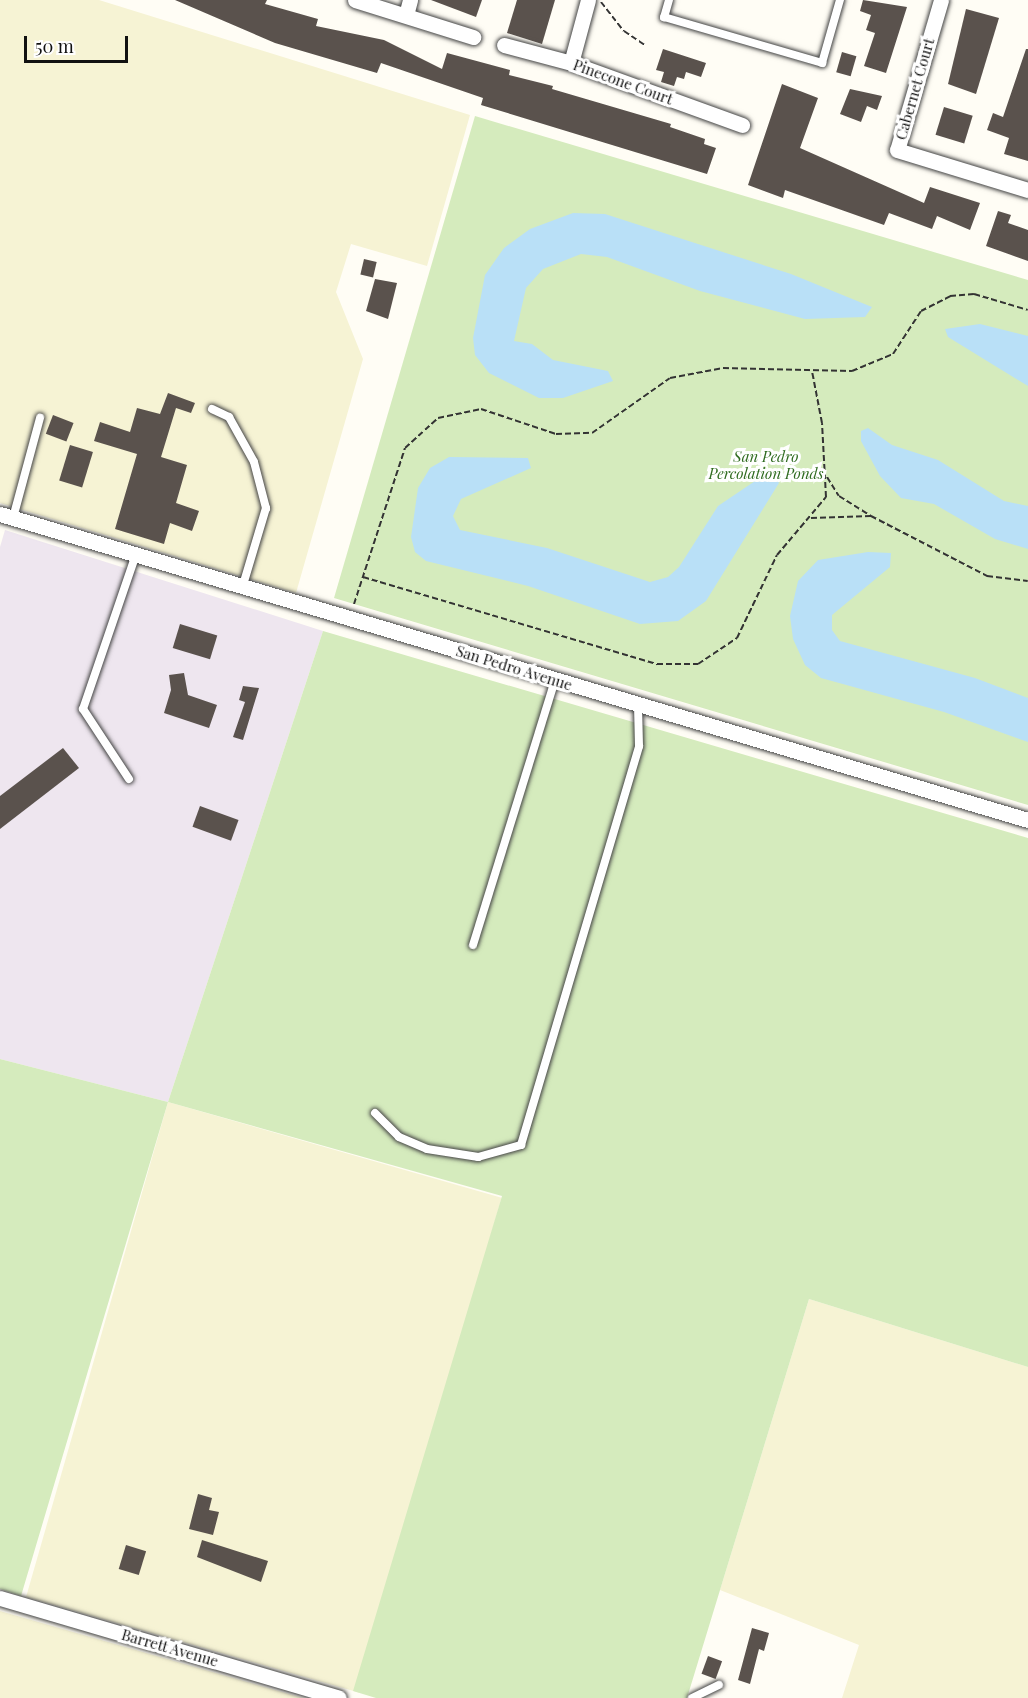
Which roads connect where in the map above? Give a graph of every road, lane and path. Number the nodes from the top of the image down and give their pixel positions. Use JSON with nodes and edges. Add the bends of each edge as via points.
{"nodes":[{"id":1,"x":355,"y":0,"type":"edge"},
{"id":2,"x":588,"y":0,"type":"edge"},
{"id":3,"x":598,"y":0,"type":"edge"},
{"id":4,"x":669,"y":0,"type":"edge"},
{"id":5,"x":840,"y":0,"type":"edge"},
{"id":6,"x":941,"y":0,"type":"edge"},
{"id":7,"x":408,"y":8,"type":"edge"},
{"id":8,"x":473,"y":37,"type":"dead end"},
{"id":9,"x":504,"y":45,"type":"dead end"},
{"id":10,"x":645,"y":45,"type":"dead end"},
{"id":11,"x":571,"y":63,"type":"junction"},
{"id":12,"x":742,"y":124,"type":"dead end"},
{"id":13,"x":1028,"y":190,"type":"edge"},
{"id":14,"x":1028,"y":310,"type":"edge"},
{"id":15,"x":812,"y":371,"type":"junction"},
{"id":16,"x":212,"y":409,"type":"dead end"},
{"id":17,"x":40,"y":418,"type":"dead end"},
{"id":18,"x":826,"y":475,"type":"junction"},
{"id":19,"x":7,"y":516,"type":"edge"},
{"id":20,"x":871,"y":516,"type":"junction"},
{"id":21,"x":811,"y":518,"type":"junction"},
{"id":22,"x":136,"y":554,"type":"junction"},
{"id":23,"x":363,"y":577,"type":"junction"},
{"id":24,"x":1028,"y":581,"type":"edge"},
{"id":25,"x":243,"y":585,"type":"junction"},
{"id":26,"x":351,"y":619,"type":"junction"},
{"id":27,"x":555,"y":680,"type":"junction"},
{"id":28,"x":638,"y":705,"type":"junction"},
{"id":29,"x":129,"y":779,"type":"dead end"},
{"id":30,"x":1028,"y":820,"type":"edge"},
{"id":31,"x":473,"y":945,"type":"dead end"},
{"id":32,"x":375,"y":1113,"type":"dead end"},
{"id":33,"x":0,"y":1598,"type":"edge"},
{"id":34,"x":719,"y":1685,"type":"dead end"},
{"id":35,"x":339,"y":1698,"type":"edge"},
{"id":36,"x":692,"y":1698,"type":"edge"}],
"edges":[{"from":1,"to":7,"type":"street"},
{"from":2,"to":11,"type":"street"},
{"from":3,"to":10,"type":"path","via":[[624,31]]},
{"from":4,"to":5,"type":"lane","via":[[664,17],[822,63]]},
{"from":6,"to":13,"type":"street","name":"Cabernet Court","via":[[897,150]]},
{"from":7,"to":8,"type":"street"},
{"from":9,"to":11,"type":"street","name":"Pinecone Court"},
{"from":11,"to":12,"type":"street","name":"Pinecone Court"},
{"from":14,"to":15,"type":"path","via":[[974,294],[950,296],[921,311],[893,354],[852,371]]},
{"from":15,"to":18,"type":"path"},
{"from":15,"to":23,"type":"path","via":[[723,368],[670,378],[592,433],[556,434],[481,409],[438,418],[405,448]]},
{"from":16,"to":25,"type":"lane","via":[[229,417],[249,452],[266,508]]},
{"from":17,"to":19,"type":"lane"},
{"from":18,"to":20,"type":"path","via":[[839,496]]},
{"from":18,"to":21,"type":"path","via":[[826,497]]},
{"from":19,"to":22,"type":"street","name":"San Pedro Avenue"},
{"from":20,"to":21,"type":"path"},
{"from":20,"to":24,"type":"path","via":[[987,576]]},
{"from":21,"to":23,"type":"path","via":[[777,555],[737,638],[698,664],[657,664]]},
{"from":22,"to":25,"type":"street","name":"San Pedro Avenue"},
{"from":22,"to":29,"type":"lane","via":[[83,709]]},
{"from":23,"to":26,"type":"path"},
{"from":25,"to":26,"type":"street","name":"San Pedro Avenue"},
{"from":26,"to":27,"type":"street","name":"San Pedro Avenue"},
{"from":27,"to":28,"type":"street","name":"San Pedro Avenue"},
{"from":27,"to":31,"type":"lane"},
{"from":28,"to":30,"type":"street","name":"San Pedro Avenue"},
{"from":28,"to":32,"type":"lane","via":[[639,746],[521,1145],[478,1157],[427,1149],[399,1137]]},
{"from":33,"to":35,"type":"street","name":"Barrett Avenue"},
{"from":34,"to":36,"type":"lane"}]}
